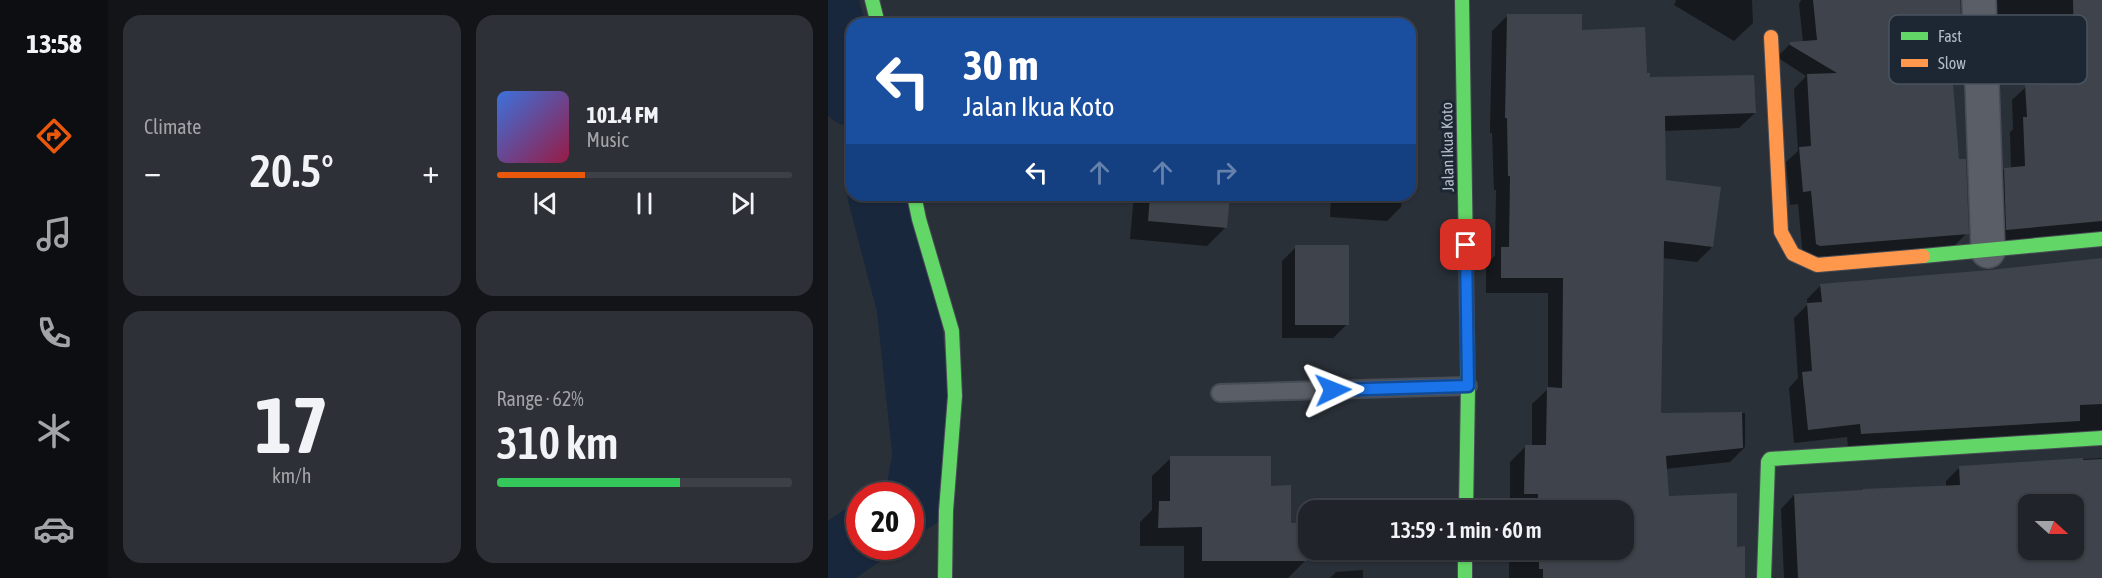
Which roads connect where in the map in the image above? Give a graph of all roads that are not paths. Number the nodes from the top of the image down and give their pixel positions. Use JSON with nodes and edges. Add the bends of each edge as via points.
{"nodes":[{"id":1,"x":872,"y":0,"type":"edge"},
{"id":2,"x":1462,"y":0,"type":"edge"},
{"id":3,"x":1979,"y":0,"type":"edge"},
{"id":4,"x":1980,"y":15,"type":"edge"},
{"id":5,"x":876,"y":18,"type":"edge"},
{"id":6,"x":1771,"y":37,"type":"dead end"},
{"id":7,"x":1982,"y":84,"type":"edge"},
{"id":8,"x":915,"y":201,"type":"edge"},
{"id":9,"x":2102,"y":239,"type":"edge"},
{"id":10,"x":1988,"y":251,"type":"junction"},
{"id":11,"x":1468,"y":386,"type":"junction"},
{"id":12,"x":1220,"y":393,"type":"dead end"},
{"id":13,"x":2102,"y":438,"type":"edge"},
{"id":14,"x":1466,"y":500,"type":"edge"},
{"id":15,"x":1465,"y":560,"type":"edge"},
{"id":16,"x":945,"y":578,"type":"edge"},
{"id":17,"x":1465,"y":578,"type":"edge"},
{"id":18,"x":1764,"y":578,"type":"edge"}],
"edges":[{"from":1,"to":5,"type":"street"},
{"from":2,"to":11,"type":"street","name":"Jalan Ikua Koto"},
{"from":3,"to":4,"type":"street"},
{"from":6,"to":10,"type":"street","via":[[1781,232],[1793,255],[1817,265]]},
{"from":7,"to":10,"type":"street"},
{"from":8,"to":16,"type":"street","via":[[952,331],[955,396],[945,511]]},
{"from":9,"to":10,"type":"street"},
{"from":11,"to":12,"type":"lane"},
{"from":11,"to":14,"type":"street","name":"Jalan Ikua Koto"},
{"from":13,"to":18,"type":"street","via":[[1770,459]]},
{"from":15,"to":17,"type":"street"}]}
